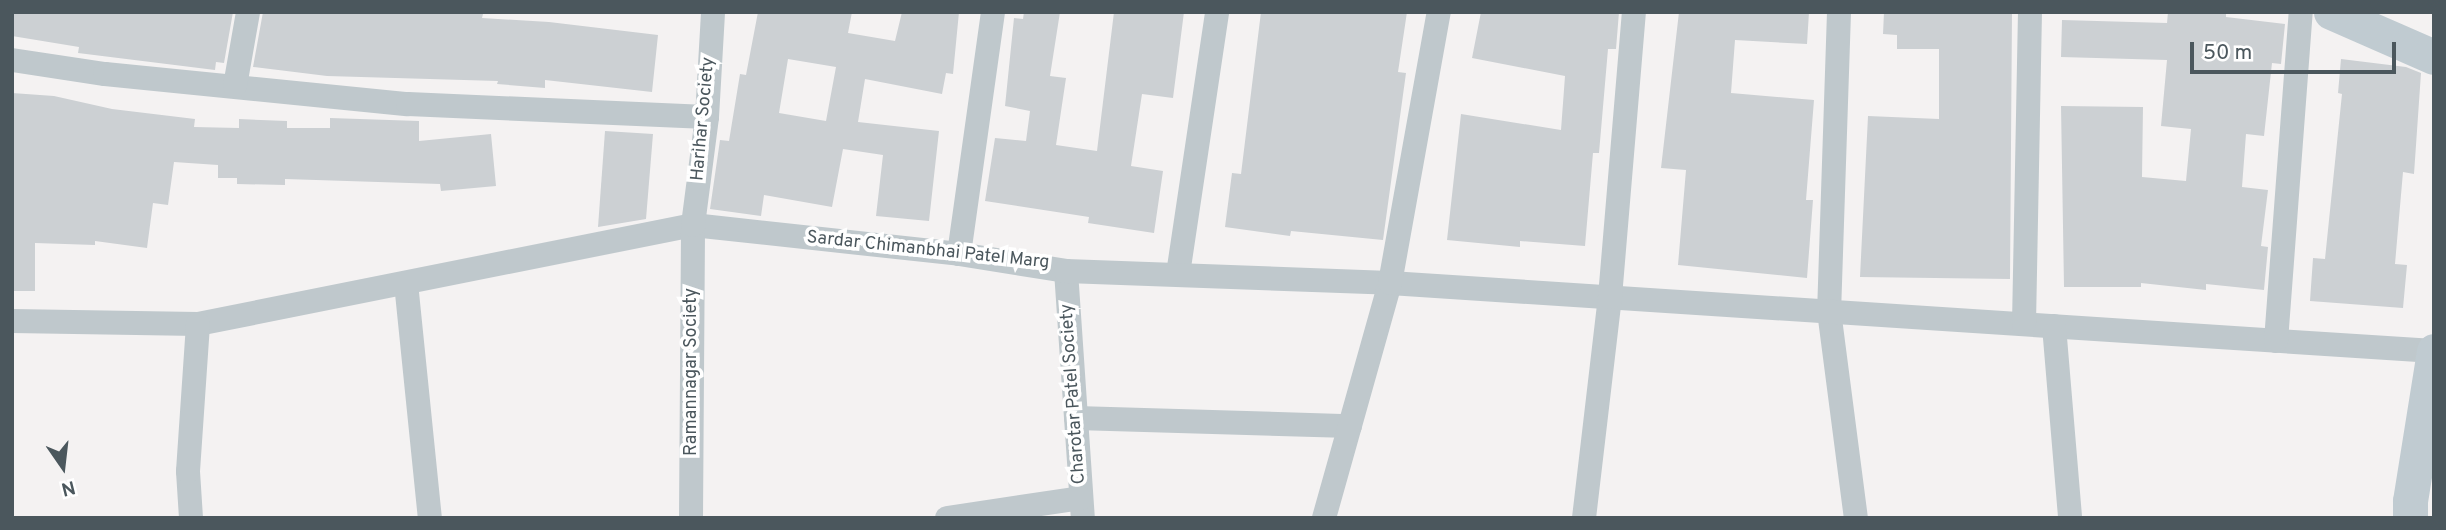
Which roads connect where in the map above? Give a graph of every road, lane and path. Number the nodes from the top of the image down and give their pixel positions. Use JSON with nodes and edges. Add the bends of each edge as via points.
{"nodes":[{"id":1,"x":248,"y":12,"type":"edge"},
{"id":2,"x":713,"y":12,"type":"edge"},
{"id":3,"x":993,"y":12,"type":"edge"},
{"id":4,"x":1217,"y":12,"type":"edge"},
{"id":5,"x":1438,"y":12,"type":"edge"},
{"id":6,"x":1634,"y":12,"type":"edge"},
{"id":7,"x":1839,"y":12,"type":"edge"},
{"id":8,"x":2030,"y":12,"type":"edge"},
{"id":9,"x":2301,"y":12,"type":"edge"},
{"id":10,"x":2331,"y":12,"type":"edge"},
{"id":11,"x":2434,"y":57,"type":"edge"},
{"id":12,"x":12,"y":60,"type":"edge"},
{"id":13,"x":236,"y":86,"type":"junction"},
{"id":14,"x":707,"y":117,"type":"junction"},
{"id":15,"x":693,"y":225,"type":"junction"},
{"id":16,"x":969,"y":255,"type":"junction"},
{"id":17,"x":1066,"y":271,"type":"junction"},
{"id":18,"x":1119,"y":272,"type":"junction"},
{"id":19,"x":1178,"y":274,"type":"junction"},
{"id":20,"x":1390,"y":282,"type":"junction"},
{"id":21,"x":406,"y":283,"type":"junction"},
{"id":22,"x":1610,"y":297,"type":"junction"},
{"id":23,"x":1829,"y":312,"type":"junction"},
{"id":24,"x":12,"y":321,"type":"edge"},
{"id":25,"x":198,"y":324,"type":"junction"},
{"id":26,"x":2024,"y":324,"type":"junction"},
{"id":27,"x":2054,"y":326,"type":"junction"},
{"id":28,"x":2276,"y":341,"type":"junction"},
{"id":29,"x":2434,"y":351,"type":"edge"},
{"id":30,"x":1076,"y":418,"type":"junction"},
{"id":31,"x":1350,"y":426,"type":"junction"},
{"id":32,"x":1082,"y":508,"type":"edge"},
{"id":33,"x":191,"y":518,"type":"edge"},
{"id":34,"x":430,"y":518,"type":"edge"},
{"id":35,"x":691,"y":518,"type":"edge"},
{"id":36,"x":947,"y":518,"type":"edge"},
{"id":37,"x":1324,"y":518,"type":"edge"},
{"id":38,"x":1584,"y":518,"type":"edge"},
{"id":39,"x":1856,"y":518,"type":"edge"},
{"id":40,"x":2070,"y":518,"type":"edge"},
{"id":41,"x":2410,"y":518,"type":"edge"}],
"edges":[{"from":1,"to":13,"type":"street"},
{"from":2,"to":14,"type":"street","name":"Harihar Society"},
{"from":3,"to":16,"type":"street"},
{"from":4,"to":19,"type":"street"},
{"from":5,"to":20,"type":"street"},
{"from":6,"to":22,"type":"street"},
{"from":7,"to":23,"type":"street"},
{"from":8,"to":26,"type":"street"},
{"from":9,"to":28,"type":"street"},
{"from":10,"to":11,"type":"street"},
{"from":12,"to":13,"type":"street"},
{"from":13,"to":14,"type":"street","via":[[408,104]]},
{"from":14,"to":15,"type":"street","name":"Harihar Society"},
{"from":15,"to":16,"type":"street","name":"Sardar Chimanbhai Patel Marg"},
{"from":15,"to":21,"type":"street","name":"Sardar Chimanbhai Patel Marg"},
{"from":15,"to":35,"type":"street","name":"Ramannagar Society"},
{"from":16,"to":17,"type":"street"},
{"from":16,"to":18,"type":"street","name":"Sardar Chimanbhai Patel Marg"},
{"from":17,"to":18,"type":"street"},
{"from":17,"to":30,"type":"street","name":"Charotar Patel Society"},
{"from":18,"to":19,"type":"street"},
{"from":19,"to":20,"type":"street"},
{"from":20,"to":22,"type":"street"},
{"from":20,"to":31,"type":"street"},
{"from":21,"to":25,"type":"street","name":"Sardar Chimanbhai Patel Marg"},
{"from":21,"to":34,"type":"street"},
{"from":22,"to":23,"type":"street"},
{"from":22,"to":38,"type":"street"},
{"from":23,"to":26,"type":"street"},
{"from":23,"to":39,"type":"street"},
{"from":24,"to":25,"type":"street","name":"Sardar Chimanbhai Patel Marg"},
{"from":25,"to":33,"type":"street","via":[[188,471]]},
{"from":26,"to":27,"type":"street"},
{"from":27,"to":28,"type":"street"},
{"from":27,"to":40,"type":"street"},
{"from":28,"to":29,"type":"street"},
{"from":29,"to":41,"type":"street"},
{"from":30,"to":31,"type":"street"},
{"from":30,"to":32,"type":"street","name":"Charotar Patel Society"},
{"from":31,"to":37,"type":"street"},
{"from":32,"to":36,"type":"street"}]}
